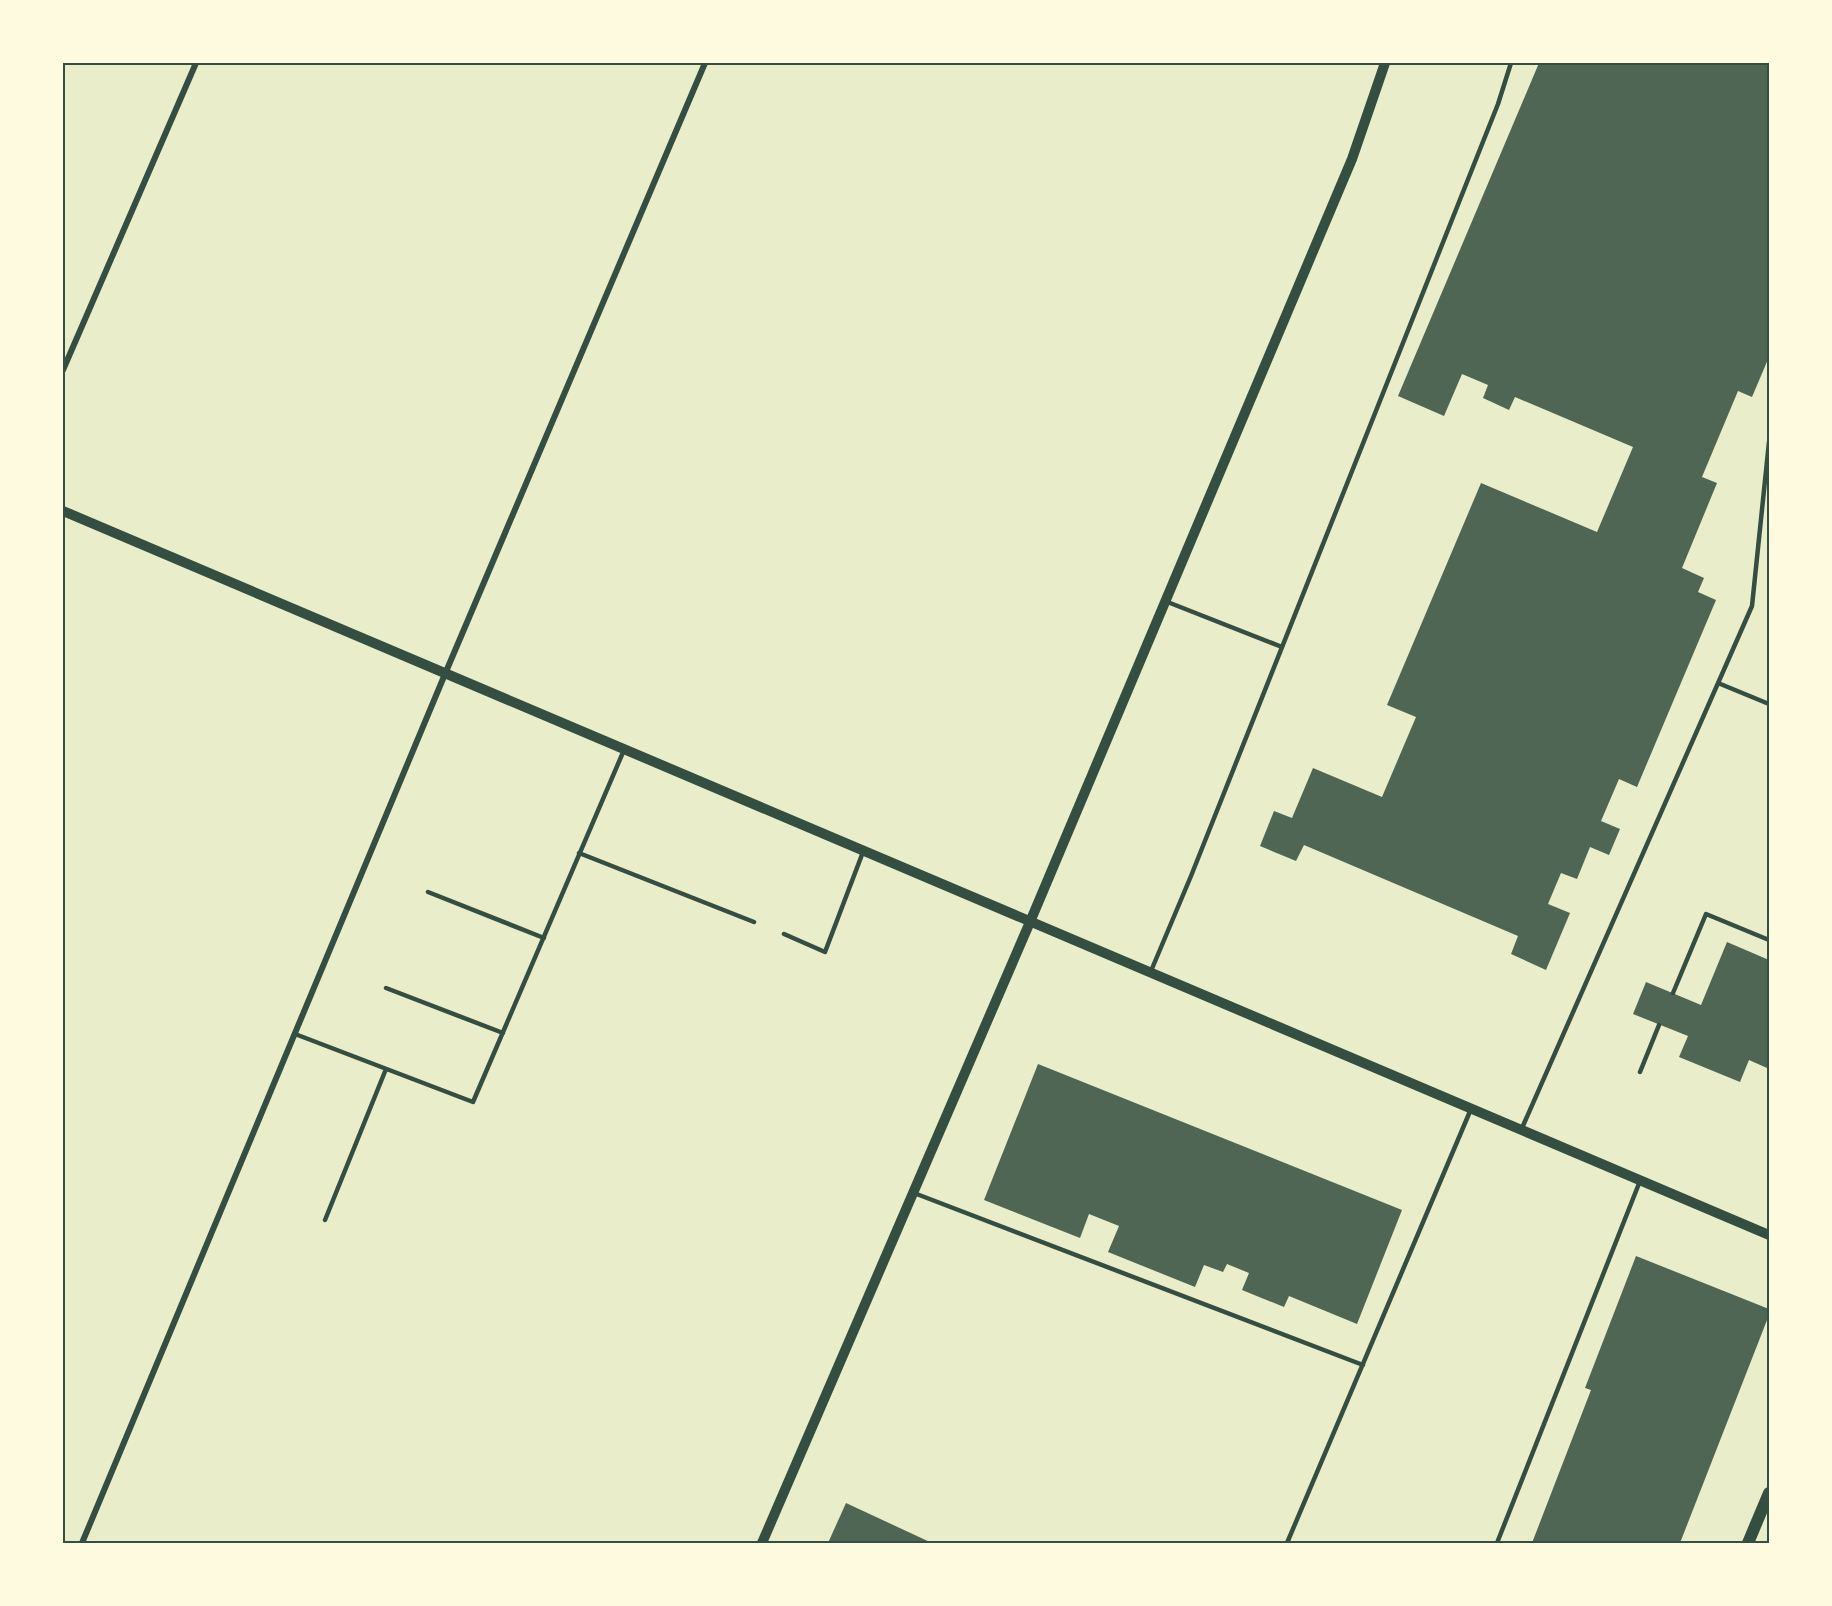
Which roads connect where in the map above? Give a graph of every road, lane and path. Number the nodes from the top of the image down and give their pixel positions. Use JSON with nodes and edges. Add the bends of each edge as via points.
{"nodes":[{"id":1,"x":196,"y":63,"type":"edge"},
{"id":2,"x":705,"y":63,"type":"edge"},
{"id":3,"x":1385,"y":63,"type":"edge"},
{"id":4,"x":1511,"y":63,"type":"edge"},
{"id":5,"x":63,"y":370,"type":"edge"},
{"id":6,"x":1769,"y":442,"type":"edge"},
{"id":7,"x":63,"y":511,"type":"edge"},
{"id":8,"x":1165,"y":601,"type":"junction"},
{"id":9,"x":1282,"y":647,"type":"junction"},
{"id":10,"x":445,"y":674,"type":"junction"},
{"id":11,"x":1718,"y":683,"type":"junction"},
{"id":12,"x":1769,"y":704,"type":"edge"},
{"id":13,"x":624,"y":750,"type":"junction"},
{"id":14,"x":863,"y":852,"type":"junction"},
{"id":15,"x":579,"y":853,"type":"junction"},
{"id":16,"x":428,"y":892,"type":"dead end"},
{"id":17,"x":754,"y":922,"type":"dead end"},
{"id":18,"x":1030,"y":922,"type":"junction"},
{"id":19,"x":784,"y":934,"type":"dead end"},
{"id":20,"x":544,"y":938,"type":"junction"},
{"id":21,"x":1769,"y":940,"type":"edge"},
{"id":22,"x":1150,"y":973,"type":"junction"},
{"id":23,"x":386,"y":988,"type":"dead end"},
{"id":24,"x":1672,"y":993,"type":"dead end"},
{"id":25,"x":1659,"y":1025,"type":"dead end"},
{"id":26,"x":503,"y":1033,"type":"junction"},
{"id":27,"x":295,"y":1034,"type":"junction"},
{"id":28,"x":386,"y":1069,"type":"junction"},
{"id":29,"x":1640,"y":1072,"type":"dead end"},
{"id":30,"x":1472,"y":1109,"type":"junction"},
{"id":31,"x":1521,"y":1130,"type":"junction"},
{"id":32,"x":1640,"y":1180,"type":"junction"},
{"id":33,"x":913,"y":1193,"type":"junction"},
{"id":34,"x":325,"y":1220,"type":"dead end"},
{"id":35,"x":1769,"y":1235,"type":"edge"},
{"id":36,"x":1363,"y":1365,"type":"junction"},
{"id":37,"x":1769,"y":1493,"type":"edge"},
{"id":38,"x":82,"y":1543,"type":"edge"},
{"id":39,"x":762,"y":1543,"type":"edge"},
{"id":40,"x":1287,"y":1543,"type":"edge"},
{"id":41,"x":1497,"y":1543,"type":"edge"},
{"id":42,"x":1748,"y":1543,"type":"edge"}],
"edges":[{"from":1,"to":5,"type":"street"},
{"from":2,"to":10,"type":"street"},
{"from":3,"to":8,"type":"street","via":[[1352,159]]},
{"from":4,"to":9,"type":"lane"},
{"from":6,"to":11,"type":"lane","via":[[1752,606]]},
{"from":7,"to":10,"type":"street"},
{"from":8,"to":9,"type":"lane"},
{"from":8,"to":18,"type":"street"},
{"from":9,"to":22,"type":"lane"},
{"from":10,"to":13,"type":"street"},
{"from":10,"to":27,"type":"street"},
{"from":11,"to":12,"type":"lane"},
{"from":11,"to":31,"type":"lane"},
{"from":13,"to":14,"type":"street"},
{"from":13,"to":15,"type":"lane"},
{"from":14,"to":18,"type":"street"},
{"from":14,"to":19,"type":"lane","via":[[825,952]]},
{"from":15,"to":17,"type":"lane"},
{"from":15,"to":20,"type":"lane"},
{"from":16,"to":20,"type":"lane"},
{"from":18,"to":22,"type":"street"},
{"from":18,"to":33,"type":"street"},
{"from":20,"to":26,"type":"lane"},
{"from":21,"to":24,"type":"lane","via":[[1706,914]]},
{"from":22,"to":30,"type":"street"},
{"from":23,"to":26,"type":"lane"},
{"from":25,"to":29,"type":"lane"},
{"from":26,"to":28,"type":"lane","via":[[473,1102]]},
{"from":27,"to":28,"type":"lane"},
{"from":27,"to":38,"type":"street"},
{"from":28,"to":34,"type":"lane"},
{"from":30,"to":31,"type":"street"},
{"from":30,"to":36,"type":"lane"},
{"from":31,"to":32,"type":"street"},
{"from":32,"to":35,"type":"street"},
{"from":32,"to":41,"type":"lane"},
{"from":33,"to":36,"type":"lane"},
{"from":33,"to":39,"type":"street"},
{"from":36,"to":40,"type":"lane"},
{"from":37,"to":42,"type":"main road"}]}
